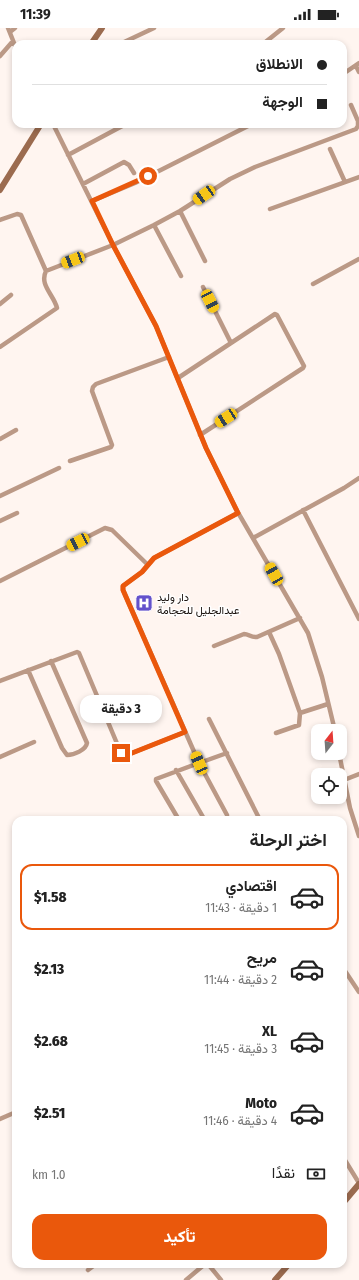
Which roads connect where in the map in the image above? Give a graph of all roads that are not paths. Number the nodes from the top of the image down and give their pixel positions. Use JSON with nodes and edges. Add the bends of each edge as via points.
{"nodes":[{"id":1,"x":15,"y":28,"type":"edge"},
{"id":2,"x":102,"y":28,"type":"edge"},
{"id":3,"x":154,"y":28,"type":"edge"},
{"id":4,"x":283,"y":28,"type":"edge"},
{"id":5,"x":9,"y":30,"type":"edge"},
{"id":6,"x":12,"y":40,"type":"edge"},
{"id":7,"x":94,"y":40,"type":"edge"},
{"id":8,"x":128,"y":40,"type":"edge"},
{"id":9,"x":268,"y":40,"type":"edge"},
{"id":10,"x":12,"y":43,"type":"edge"},
{"id":11,"x":0,"y":56,"type":"edge"},
{"id":12,"x":357,"y":65,"type":"edge"},
{"id":13,"x":347,"y":71,"type":"edge"},
{"id":14,"x":359,"y":72,"type":"edge"},
{"id":15,"x":351,"y":105,"type":"dead end"},
{"id":16,"x":39,"y":128,"type":"edge"},
{"id":17,"x":55,"y":128,"type":"edge"},
{"id":18,"x":119,"y":128,"type":"edge"},
{"id":19,"x":244,"y":128,"type":"edge"},
{"id":20,"x":330,"y":149,"type":"dead end"},
{"id":21,"x":68,"y":155,"type":"junction"},
{"id":22,"x":134,"y":173,"type":"dead end"},
{"id":23,"x":359,"y":177,"type":"edge"},
{"id":24,"x":345,"y":182,"type":"junction"},
{"id":25,"x":82,"y":184,"type":"junction"},
{"id":26,"x":0,"y":190,"type":"edge"},
{"id":27,"x":92,"y":201,"type":"junction"},
{"id":28,"x":270,"y":209,"type":"dead end"},
{"id":29,"x":180,"y":211,"type":"junction"},
{"id":30,"x":0,"y":220,"type":"edge"},
{"id":31,"x":154,"y":225,"type":"junction"},
{"id":32,"x":113,"y":245,"type":"junction"},
{"id":33,"x":359,"y":260,"type":"edge"},
{"id":34,"x":205,"y":261,"type":"dead end"},
{"id":35,"x":46,"y":271,"type":"junction"},
{"id":36,"x":181,"y":276,"type":"dead end"},
{"id":37,"x":313,"y":284,"type":"dead end"},
{"id":38,"x":203,"y":287,"type":"dead end"},
{"id":39,"x":11,"y":295,"type":"dead end"},
{"id":40,"x":0,"y":304,"type":"edge"},
{"id":41,"x":231,"y":343,"type":"junction"},
{"id":42,"x":0,"y":347,"type":"edge"},
{"id":43,"x":169,"y":357,"type":"junction"},
{"id":44,"x":178,"y":378,"type":"junction"},
{"id":45,"x":16,"y":430,"type":"dead end"},
{"id":46,"x":200,"y":435,"type":"junction"},
{"id":47,"x":0,"y":439,"type":"edge"},
{"id":48,"x":70,"y":461,"type":"dead end"},
{"id":49,"x":59,"y":468,"type":"dead end"},
{"id":50,"x":359,"y":478,"type":"edge"},
{"id":51,"x":0,"y":496,"type":"edge"},
{"id":52,"x":303,"y":510,"type":"junction"},
{"id":53,"x":17,"y":513,"type":"dead end"},
{"id":54,"x":238,"y":513,"type":"junction"},
{"id":55,"x":0,"y":521,"type":"edge"},
{"id":56,"x":253,"y":538,"type":"junction"},
{"id":57,"x":148,"y":565,"type":"junction"},
{"id":58,"x":0,"y":581,"type":"edge"},
{"id":59,"x":300,"y":618,"type":"junction"},
{"id":60,"x":359,"y":619,"type":"edge"},
{"id":61,"x":270,"y":632,"type":"junction"},
{"id":62,"x":214,"y":646,"type":"dead end"},
{"id":63,"x":51,"y":661,"type":"junction"},
{"id":64,"x":28,"y":670,"type":"junction"},
{"id":65,"x":0,"y":681,"type":"edge"},
{"id":66,"x":328,"y":704,"type":"junction"},
{"id":67,"x":300,"y":713,"type":"junction"},
{"id":68,"x":209,"y":719,"type":"dead end"},
{"id":69,"x":332,"y":724,"type":"edge"},
{"id":70,"x":185,"y":732,"type":"junction"},
{"id":71,"x":276,"y":733,"type":"dead end"},
{"id":72,"x":34,"y":742,"type":"dead end"},
{"id":73,"x":227,"y":753,"type":"junction"},
{"id":74,"x":0,"y":757,"type":"edge"},
{"id":75,"x":199,"y":763,"type":"junction"},
{"id":76,"x":176,"y":770,"type":"junction"},
{"id":77,"x":359,"y":775,"type":"edge"},
{"id":78,"x":347,"y":779,"type":"edge"},
{"id":79,"x":347,"y":794,"type":"edge"},
{"id":80,"x":227,"y":815,"type":"dead end"},
{"id":81,"x":177,"y":816,"type":"edge"},
{"id":82,"x":202,"y":816,"type":"edge"},
{"id":83,"x":258,"y":816,"type":"edge"},
{"id":84,"x":359,"y":836,"type":"edge"},
{"id":85,"x":347,"y":974,"type":"edge"},
{"id":86,"x":359,"y":992,"type":"edge"},
{"id":87,"x":12,"y":1114,"type":"edge"},
{"id":88,"x":0,"y":1119,"type":"edge"},
{"id":89,"x":347,"y":1163,"type":"edge"},
{"id":90,"x":359,"y":1184,"type":"edge"},
{"id":91,"x":347,"y":1198,"type":"edge"},
{"id":92,"x":91,"y":1268,"type":"edge"},
{"id":93,"x":200,"y":1268,"type":"edge"},
{"id":94,"x":211,"y":1268,"type":"edge"},
{"id":95,"x":286,"y":1268,"type":"edge"},
{"id":96,"x":88,"y":1270,"type":"dead end"},
{"id":97,"x":186,"y":1280,"type":"edge"},
{"id":98,"x":221,"y":1280,"type":"edge"},
{"id":99,"x":275,"y":1280,"type":"edge"}],
"edges":[{"from":1,"to":5,"type":"street"},
{"from":2,"to":7,"type":"street"},
{"from":3,"to":8,"type":"street"},
{"from":4,"to":9,"type":"street"},
{"from":5,"to":6,"type":"street"},
{"from":10,"to":11,"type":"street"},
{"from":12,"to":13,"type":"street"},
{"from":12,"to":14,"type":"street"},
{"from":15,"to":29,"type":"street","via":[[358,120],[356,129],[255,166]]},
{"from":16,"to":26,"type":"street"},
{"from":17,"to":21,"type":"street"},
{"from":18,"to":21,"type":"street"},
{"from":19,"to":27,"type":"street","via":[[135,183]]},
{"from":20,"to":24,"type":"street"},
{"from":21,"to":25,"type":"street"},
{"from":22,"to":25,"type":"street","via":[[124,162]]},
{"from":23,"to":24,"type":"street"},
{"from":24,"to":28,"type":"street"},
{"from":25,"to":27,"type":"street"},
{"from":27,"to":32,"type":"street"},
{"from":29,"to":31,"type":"street"},
{"from":29,"to":34,"type":"street"},
{"from":30,"to":35,"type":"street","via":[[21,215]]},
{"from":31,"to":32,"type":"street"},
{"from":31,"to":36,"type":"street"},
{"from":32,"to":35,"type":"street"},
{"from":32,"to":43,"type":"street","via":[[156,326]]},
{"from":33,"to":37,"type":"street"},
{"from":35,"to":42,"type":"street","via":[[44,282],[57,308]]},
{"from":38,"to":41,"type":"street"},
{"from":39,"to":40,"type":"street"},
{"from":41,"to":44,"type":"street"},
{"from":41,"to":46,"type":"street","via":[[275,314],[304,368]]},
{"from":43,"to":44,"type":"street"},
{"from":43,"to":48,"type":"street","via":[[96,384],[92,391],[112,445]]},
{"from":44,"to":46,"type":"street"},
{"from":45,"to":47,"type":"street"},
{"from":46,"to":54,"type":"street"},
{"from":49,"to":51,"type":"street"},
{"from":50,"to":52,"type":"street"},
{"from":52,"to":56,"type":"street"},
{"from":52,"to":60,"type":"street"},
{"from":53,"to":55,"type":"street"},
{"from":54,"to":56,"type":"street"},
{"from":54,"to":57,"type":"street","via":[[154,558]]},
{"from":56,"to":59,"type":"street"},
{"from":57,"to":58,"type":"street","via":[[112,530],[106,528]]},
{"from":57,"to":70,"type":"street","via":[[126,583],[123,590]]},
{"from":59,"to":61,"type":"street"},
{"from":59,"to":66,"type":"street","via":[[308,633]]},
{"from":61,"to":62,"type":"street","via":[[252,638],[248,634],[242,634]]},
{"from":61,"to":67,"type":"street"},
{"from":63,"to":64,"type":"street"},
{"from":63,"to":64,"type":"street","via":[[87,743],[85,748],[71,755],[67,755],[62,748]]},
{"from":63,"to":70,"type":"street","via":[[75,652],[79,653],[124,755]]},
{"from":64,"to":65,"type":"street"},
{"from":66,"to":67,"type":"street"},
{"from":66,"to":69,"type":"street"},
{"from":67,"to":71,"type":"street","via":[[299,725]]},
{"from":68,"to":73,"type":"street"},
{"from":70,"to":75,"type":"street"},
{"from":72,"to":74,"type":"street"},
{"from":73,"to":75,"type":"street"},
{"from":73,"to":83,"type":"street"},
{"from":75,"to":76,"type":"street"},
{"from":75,"to":80,"type":"street"},
{"from":76,"to":81,"type":"street","via":[[156,780]]},
{"from":76,"to":82,"type":"street"},
{"from":77,"to":78,"type":"street"},
{"from":79,"to":84,"type":"street"},
{"from":85,"to":86,"type":"street"},
{"from":87,"to":88,"type":"street"},
{"from":89,"to":90,"type":"street"},
{"from":90,"to":91,"type":"street"},
{"from":92,"to":96,"type":"street"},
{"from":93,"to":97,"type":"street"},
{"from":94,"to":98,"type":"street"},
{"from":95,"to":99,"type":"street"}]}
